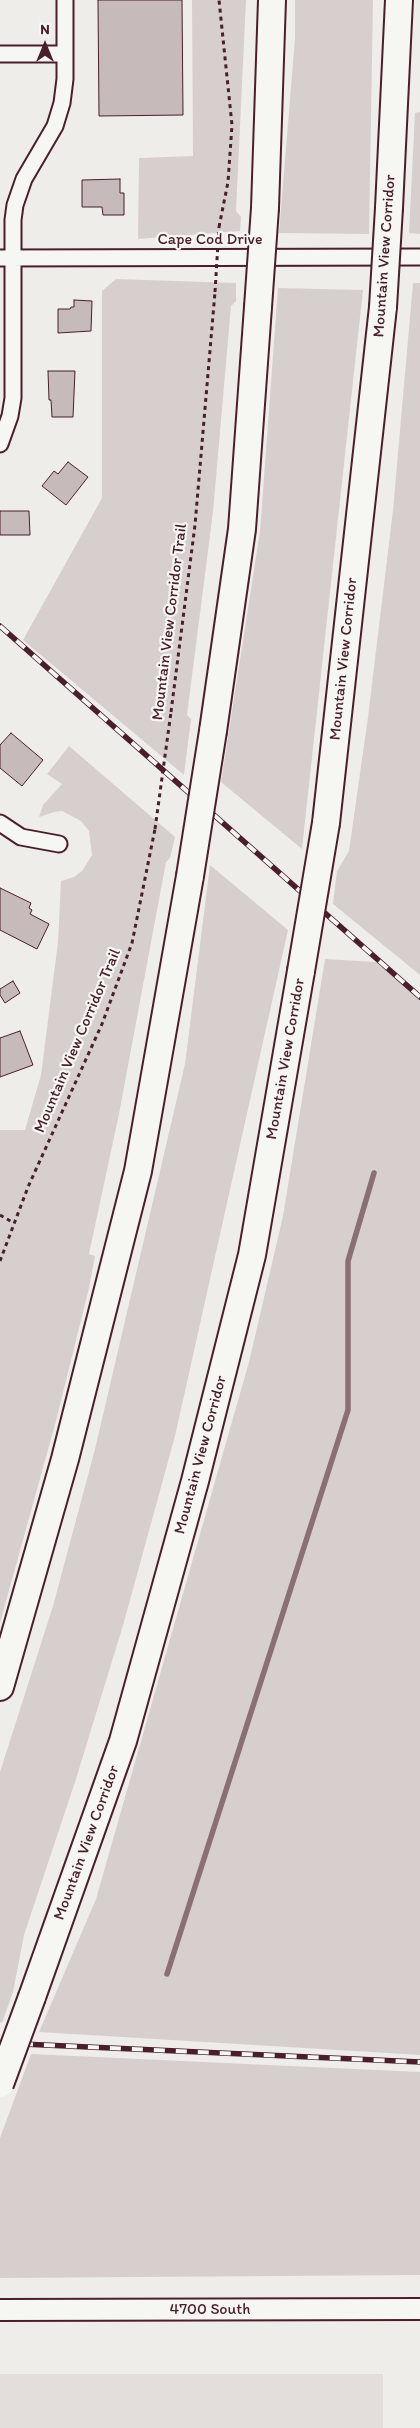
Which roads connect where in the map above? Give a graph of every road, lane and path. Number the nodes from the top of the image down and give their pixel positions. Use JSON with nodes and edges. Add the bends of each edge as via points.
{"nodes":[{"id":1,"x":65,"y":0,"type":"edge"},
{"id":2,"x":219,"y":0,"type":"edge"},
{"id":3,"x":272,"y":0,"type":"edge"},
{"id":4,"x":399,"y":0,"type":"edge"},
{"id":5,"x":0,"y":54,"type":"edge"},
{"id":6,"x":65,"y":54,"type":"junction"},
{"id":7,"x":420,"y":257,"type":"edge"},
{"id":8,"x":6,"y":258,"type":"edge"},
{"id":9,"x":0,"y":444,"type":"edge"},
{"id":10,"x":0,"y":823,"type":"edge"},
{"id":11,"x":59,"y":844,"type":"dead end"},
{"id":12,"x":0,"y":1215,"type":"edge"},
{"id":13,"x":14,"y":1223,"type":"junction"},
{"id":14,"x":0,"y":1261,"type":"edge"},
{"id":15,"x":0,"y":1687,"type":"edge"},
{"id":16,"x":0,"y":2084,"type":"edge"},
{"id":17,"x":420,"y":2309,"type":"edge"},
{"id":18,"x":0,"y":2310,"type":"edge"}],
"edges":[{"from":1,"to":6,"type":"street"},
{"from":2,"to":13,"type":"path","name":"Mountain View Corridor Trail","bridge":true,"via":[[232,125],[228,182],[219,227],[195,525],[155,829],[132,944],[122,972]]},
{"from":3,"to":15,"type":"highway","bridge":true,"via":[[265,208],[242,529],[190,876],[138,1171],[65,1460]]},
{"from":4,"to":16,"type":"highway","name":"Mountain View Corridor","bridge":true,"via":[[383,307],[326,823],[252,1255],[124,1741]]},
{"from":5,"to":6,"type":"street"},
{"from":6,"to":8,"type":"street","via":[[64,91],[59,115],[24,180]]},
{"from":7,"to":8,"type":"street","name":"Cape Cod Drive"},
{"from":8,"to":9,"type":"street","via":[[12,398],[10,416]]},
{"from":10,"to":11,"type":"street","via":[[21,837]]},
{"from":12,"to":13,"type":"path"},
{"from":13,"to":14,"type":"path","name":"Mountain View Corridor Trail"},
{"from":17,"to":18,"type":"street","name":"4700 South"}]}
